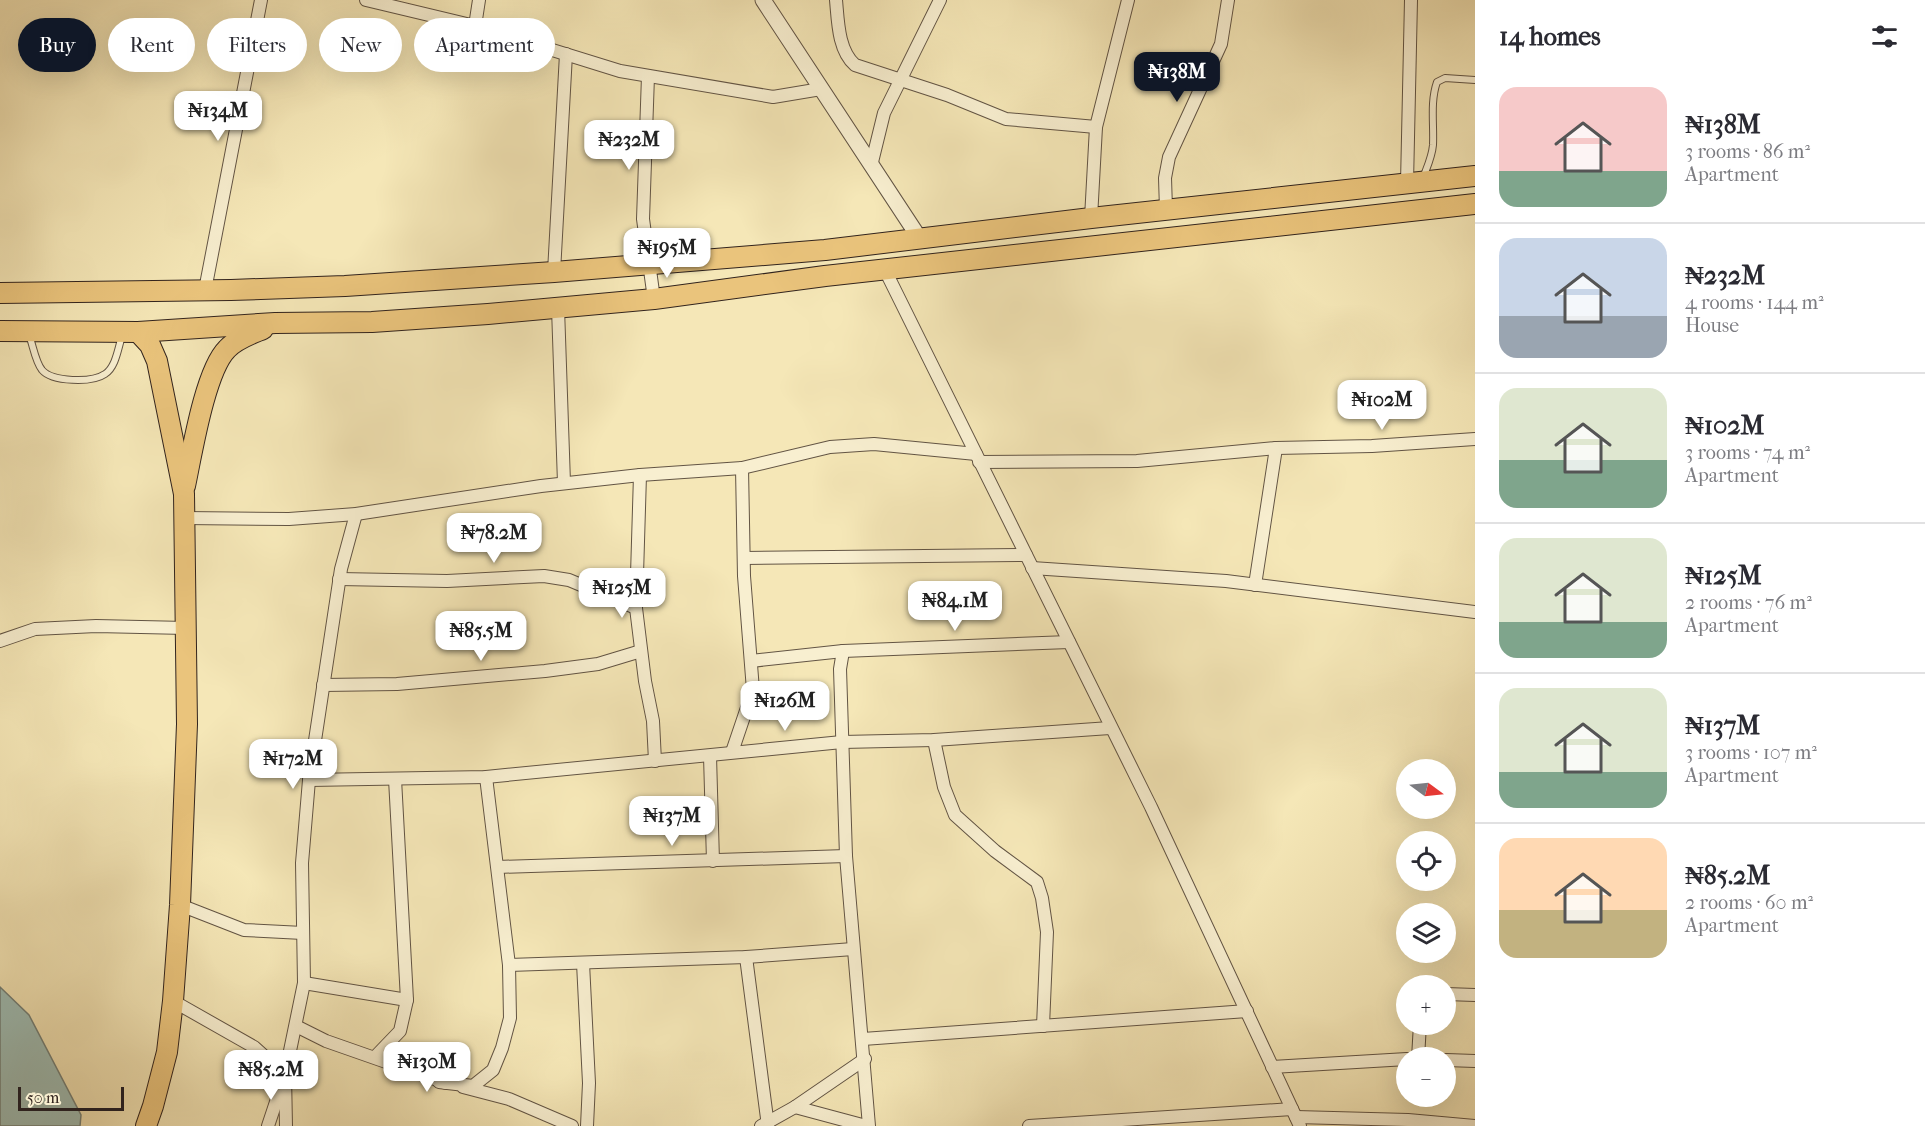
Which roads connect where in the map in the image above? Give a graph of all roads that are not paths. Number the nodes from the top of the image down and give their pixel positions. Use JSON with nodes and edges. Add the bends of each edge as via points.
{"nodes":[{"id":1,"x":261,"y":0,"type":"edge"},
{"id":2,"x":366,"y":0,"type":"edge"},
{"id":3,"x":479,"y":0,"type":"edge"},
{"id":4,"x":763,"y":0,"type":"edge"},
{"id":5,"x":836,"y":0,"type":"edge"},
{"id":6,"x":940,"y":0,"type":"edge"},
{"id":7,"x":1228,"y":0,"type":"edge"},
{"id":8,"x":1411,"y":0,"type":"edge"},
{"id":9,"x":1123,"y":1,"type":"edge"},
{"id":10,"x":441,"y":18,"type":"edge"},
{"id":11,"x":476,"y":18,"type":"edge"},
{"id":12,"x":555,"y":51,"type":"edge"},
{"id":13,"x":566,"y":54,"type":"junction"},
{"id":14,"x":648,"y":76,"type":"junction"},
{"id":15,"x":899,"y":80,"type":"junction"},
{"id":16,"x":1475,"y":80,"type":"edge"},
{"id":17,"x":821,"y":89,"type":"junction"},
{"id":18,"x":1096,"y":127,"type":"junction"},
{"id":19,"x":871,"y":166,"type":"junction"},
{"id":20,"x":1475,"y":176,"type":"edge"},
{"id":21,"x":1414,"y":182,"type":"junction"},
{"id":22,"x":1475,"y":204,"type":"edge"},
{"id":23,"x":1166,"y":209,"type":"junction"},
{"id":24,"x":1091,"y":218,"type":"junction"},
{"id":25,"x":920,"y":239,"type":"junction"},
{"id":26,"x":650,"y":263,"type":"junction"},
{"id":27,"x":885,"y":270,"type":"junction"},
{"id":28,"x":554,"y":272,"type":"junction"},
{"id":29,"x":205,"y":290,"type":"junction"},
{"id":30,"x":0,"y":293,"type":"edge"},
{"id":31,"x":654,"y":299,"type":"junction"},
{"id":32,"x":558,"y":308,"type":"junction"},
{"id":33,"x":275,"y":323,"type":"junction"},
{"id":34,"x":0,"y":331,"type":"edge"},
{"id":35,"x":28,"y":331,"type":"junction"},
{"id":36,"x":130,"y":332,"type":"junction"},
{"id":37,"x":1475,"y":439,"type":"edge"},
{"id":38,"x":1276,"y":448,"type":"junction"},
{"id":39,"x":977,"y":458,"type":"junction"},
{"id":40,"x":742,"y":468,"type":"junction"},
{"id":41,"x":640,"y":475,"type":"junction"},
{"id":42,"x":564,"y":483,"type":"junction"},
{"id":43,"x":184,"y":494,"type":"junction"},
{"id":44,"x":356,"y":514,"type":"junction"},
{"id":45,"x":184,"y":518,"type":"junction"},
{"id":46,"x":1026,"y":555,"type":"junction"},
{"id":47,"x":744,"y":558,"type":"junction"},
{"id":48,"x":1032,"y":568,"type":"junction"},
{"id":49,"x":339,"y":579,"type":"junction"},
{"id":50,"x":1256,"y":585,"type":"junction"},
{"id":51,"x":636,"y":608,"type":"junction"},
{"id":52,"x":1475,"y":612,"type":"edge"},
{"id":53,"x":186,"y":628,"type":"junction"},
{"id":54,"x":0,"y":641,"type":"edge"},
{"id":55,"x":1069,"y":642,"type":"junction"},
{"id":56,"x":641,"y":651,"type":"junction"},
{"id":57,"x":843,"y":651,"type":"junction"},
{"id":58,"x":751,"y":661,"type":"junction"},
{"id":59,"x":323,"y":685,"type":"junction"},
{"id":60,"x":1110,"y":728,"type":"junction"},
{"id":61,"x":934,"y":740,"type":"junction"},
{"id":62,"x":842,"y":742,"type":"junction"},
{"id":63,"x":732,"y":752,"type":"junction"},
{"id":64,"x":710,"y":756,"type":"junction"},
{"id":65,"x":655,"y":761,"type":"junction"},
{"id":66,"x":486,"y":777,"type":"junction"},
{"id":67,"x":395,"y":779,"type":"junction"},
{"id":68,"x":309,"y":780,"type":"junction"},
{"id":69,"x":846,"y":856,"type":"junction"},
{"id":70,"x":713,"y":861,"type":"junction"},
{"id":71,"x":498,"y":867,"type":"junction"},
{"id":72,"x":180,"y":905,"type":"junction"},
{"id":73,"x":303,"y":933,"type":"junction"},
{"id":74,"x":853,"y":949,"type":"junction"},
{"id":75,"x":746,"y":957,"type":"junction"},
{"id":76,"x":583,"y":963,"type":"junction"},
{"id":77,"x":509,"y":965,"type":"junction"},
{"id":78,"x":304,"y":983,"type":"junction"},
{"id":79,"x":1456,"y":994,"type":"edge"},
{"id":80,"x":1475,"y":994,"type":"edge"},
{"id":81,"x":407,"y":1000,"type":"junction"},
{"id":82,"x":173,"y":1001,"type":"junction"},
{"id":83,"x":1246,"y":1011,"type":"junction"},
{"id":84,"x":296,"y":1026,"type":"junction"},
{"id":85,"x":1043,"y":1026,"type":"junction"},
{"id":86,"x":863,"y":1039,"type":"junction"},
{"id":87,"x":375,"y":1057,"type":"junction"},
{"id":88,"x":865,"y":1059,"type":"junction"},
{"id":89,"x":1396,"y":1060,"type":"edge"},
{"id":90,"x":1456,"y":1060,"type":"edge"},
{"id":91,"x":1475,"y":1061,"type":"edge"},
{"id":92,"x":1272,"y":1067,"type":"junction"},
{"id":93,"x":285,"y":1075,"type":"junction"},
{"id":94,"x":439,"y":1082,"type":"junction"},
{"id":95,"x":795,"y":1107,"type":"junction"},
{"id":96,"x":1296,"y":1117,"type":"edge"},
{"id":97,"x":1099,"y":1123,"type":"edge"},
{"id":98,"x":765,"y":1125,"type":"edge"},
{"id":99,"x":146,"y":1126,"type":"edge"},
{"id":100,"x":268,"y":1126,"type":"edge"},
{"id":101,"x":286,"y":1126,"type":"edge"},
{"id":102,"x":572,"y":1126,"type":"edge"},
{"id":103,"x":587,"y":1126,"type":"edge"},
{"id":104,"x":868,"y":1126,"type":"edge"},
{"id":105,"x":1029,"y":1126,"type":"edge"},
{"id":106,"x":1469,"y":1126,"type":"edge"},
{"id":107,"x":1475,"y":1126,"type":"edge"}],
"edges":[{"from":1,"to":29,"type":"street"},
{"from":2,"to":10,"type":"street"},
{"from":3,"to":11,"type":"street"},
{"from":4,"to":17,"type":"street"},
{"from":5,"to":15,"type":"street","via":[[846,58],[855,65]]},
{"from":6,"to":15,"type":"street"},
{"from":7,"to":23,"type":"street","via":[[1221,44],[1169,157]]},
{"from":8,"to":21,"type":"street"},
{"from":9,"to":18,"type":"street"},
{"from":12,"to":13,"type":"street"},
{"from":13,"to":14,"type":"street"},
{"from":13,"to":28,"type":"street"},
{"from":14,"to":17,"type":"street","via":[[773,97]]},
{"from":14,"to":26,"type":"street","via":[[643,187]]},
{"from":15,"to":18,"type":"street","via":[[1006,119]]},
{"from":15,"to":19,"type":"street","via":[[884,112]]},
{"from":16,"to":21,"type":"lane","via":[[1445,78],[1437,82],[1431,153]]},
{"from":17,"to":19,"type":"street"},
{"from":18,"to":24,"type":"street"},
{"from":19,"to":25,"type":"street"},
{"from":20,"to":21,"type":"main road"},
{"from":21,"to":23,"type":"main road"},
{"from":22,"to":27,"type":"main road"},
{"from":23,"to":24,"type":"main road"},
{"from":24,"to":25,"type":"main road"},
{"from":25,"to":26,"type":"main road"},
{"from":26,"to":28,"type":"main road"},
{"from":26,"to":31,"type":"street"},
{"from":27,"to":31,"type":"main road"},
{"from":27,"to":39,"type":"street"},
{"from":28,"to":29,"type":"main road","via":[[345,286]]},
{"from":29,"to":30,"type":"main road"},
{"from":31,"to":32,"type":"main road"},
{"from":32,"to":33,"type":"main road","via":[[372,322]]},
{"from":32,"to":42,"type":"street"},
{"from":33,"to":36,"type":"main road"},
{"from":33,"to":43,"type":"main road","via":[[229,346],[218,359],[197,424]]},
{"from":34,"to":35,"type":"main road"},
{"from":35,"to":36,"type":"main road"},
{"from":35,"to":36,"type":"lane","via":[[42,369],[52,378],[67,380],[105,374]]},
{"from":36,"to":43,"type":"main road","via":[[150,345],[157,361]]},
{"from":37,"to":38,"type":"street"},
{"from":38,"to":39,"type":"street","via":[[1137,462]]},
{"from":38,"to":50,"type":"street"},
{"from":39,"to":40,"type":"street","via":[[874,444],[830,447]]},
{"from":39,"to":46,"type":"street"},
{"from":40,"to":41,"type":"street"},
{"from":40,"to":47,"type":"street"},
{"from":41,"to":42,"type":"street"},
{"from":41,"to":51,"type":"street"},
{"from":42,"to":44,"type":"street"},
{"from":43,"to":45,"type":"main road"},
{"from":44,"to":45,"type":"street","via":[[289,519]]},
{"from":44,"to":49,"type":"street"},
{"from":45,"to":53,"type":"main road"},
{"from":46,"to":47,"type":"street"},
{"from":46,"to":48,"type":"street"},
{"from":47,"to":58,"type":"street"},
{"from":48,"to":50,"type":"street"},
{"from":48,"to":55,"type":"street"},
{"from":49,"to":51,"type":"street","via":[[447,581],[544,576],[569,580]]},
{"from":49,"to":59,"type":"street"},
{"from":50,"to":52,"type":"street"},
{"from":51,"to":56,"type":"street"},
{"from":53,"to":54,"type":"street","via":[[35,629]]},
{"from":53,"to":72,"type":"main road","via":[[187,724]]},
{"from":55,"to":57,"type":"street"},
{"from":55,"to":60,"type":"street"},
{"from":56,"to":59,"type":"street","via":[[598,664],[544,671],[397,684]]},
{"from":56,"to":65,"type":"street","via":[[653,721]]},
{"from":57,"to":58,"type":"street"},
{"from":57,"to":62,"type":"street"},
{"from":58,"to":63,"type":"street","via":[[753,690]]},
{"from":59,"to":68,"type":"street"},
{"from":60,"to":61,"type":"street"},
{"from":60,"to":83,"type":"street"},
{"from":61,"to":62,"type":"street"},
{"from":61,"to":85,"type":"street","via":[[944,787],[955,815],[1037,882],[1047,932]]},
{"from":62,"to":63,"type":"street"},
{"from":62,"to":69,"type":"street"},
{"from":63,"to":64,"type":"street"},
{"from":64,"to":65,"type":"street"},
{"from":64,"to":70,"type":"street"},
{"from":65,"to":66,"type":"street"},
{"from":66,"to":67,"type":"street"},
{"from":66,"to":71,"type":"street"},
{"from":67,"to":68,"type":"street"},
{"from":67,"to":81,"type":"street"},
{"from":68,"to":73,"type":"street","via":[[302,863]]},
{"from":69,"to":70,"type":"street"},
{"from":69,"to":74,"type":"street"},
{"from":70,"to":71,"type":"street"},
{"from":71,"to":77,"type":"street"},
{"from":72,"to":73,"type":"street","via":[[244,930]]},
{"from":72,"to":82,"type":"main road"},
{"from":73,"to":78,"type":"street"},
{"from":74,"to":75,"type":"street"},
{"from":74,"to":86,"type":"street"},
{"from":75,"to":76,"type":"street"},
{"from":75,"to":98,"type":"street"},
{"from":76,"to":77,"type":"street"},
{"from":76,"to":103,"type":"street","via":[[589,1083]]},
{"from":77,"to":94,"type":"street","via":[[510,1018],[492,1070],[473,1086]]},
{"from":78,"to":81,"type":"street"},
{"from":78,"to":84,"type":"street"},
{"from":79,"to":80,"type":"street"},
{"from":81,"to":87,"type":"street","via":[[400,1031]]},
{"from":82,"to":93,"type":"street","via":[[254,1047]]},
{"from":82,"to":99,"type":"main road","via":[[167,1052]]},
{"from":83,"to":85,"type":"street"},
{"from":83,"to":92,"type":"street"},
{"from":84,"to":87,"type":"street"},
{"from":84,"to":93,"type":"street"},
{"from":85,"to":86,"type":"street"},
{"from":86,"to":88,"type":"street"},
{"from":87,"to":94,"type":"street"},
{"from":88,"to":95,"type":"street"},
{"from":88,"to":104,"type":"street"},
{"from":89,"to":92,"type":"street"},
{"from":90,"to":91,"type":"street"},
{"from":92,"to":96,"type":"street"},
{"from":93,"to":100,"type":"street"},
{"from":93,"to":101,"type":"street"},
{"from":94,"to":102,"type":"street","via":[[508,1099]]},
{"from":95,"to":98,"type":"street"},
{"from":95,"to":104,"type":"street"},
{"from":96,"to":97,"type":"street"},
{"from":96,"to":106,"type":"street"},
{"from":97,"to":105,"type":"street"},
{"from":106,"to":107,"type":"street"}]}
